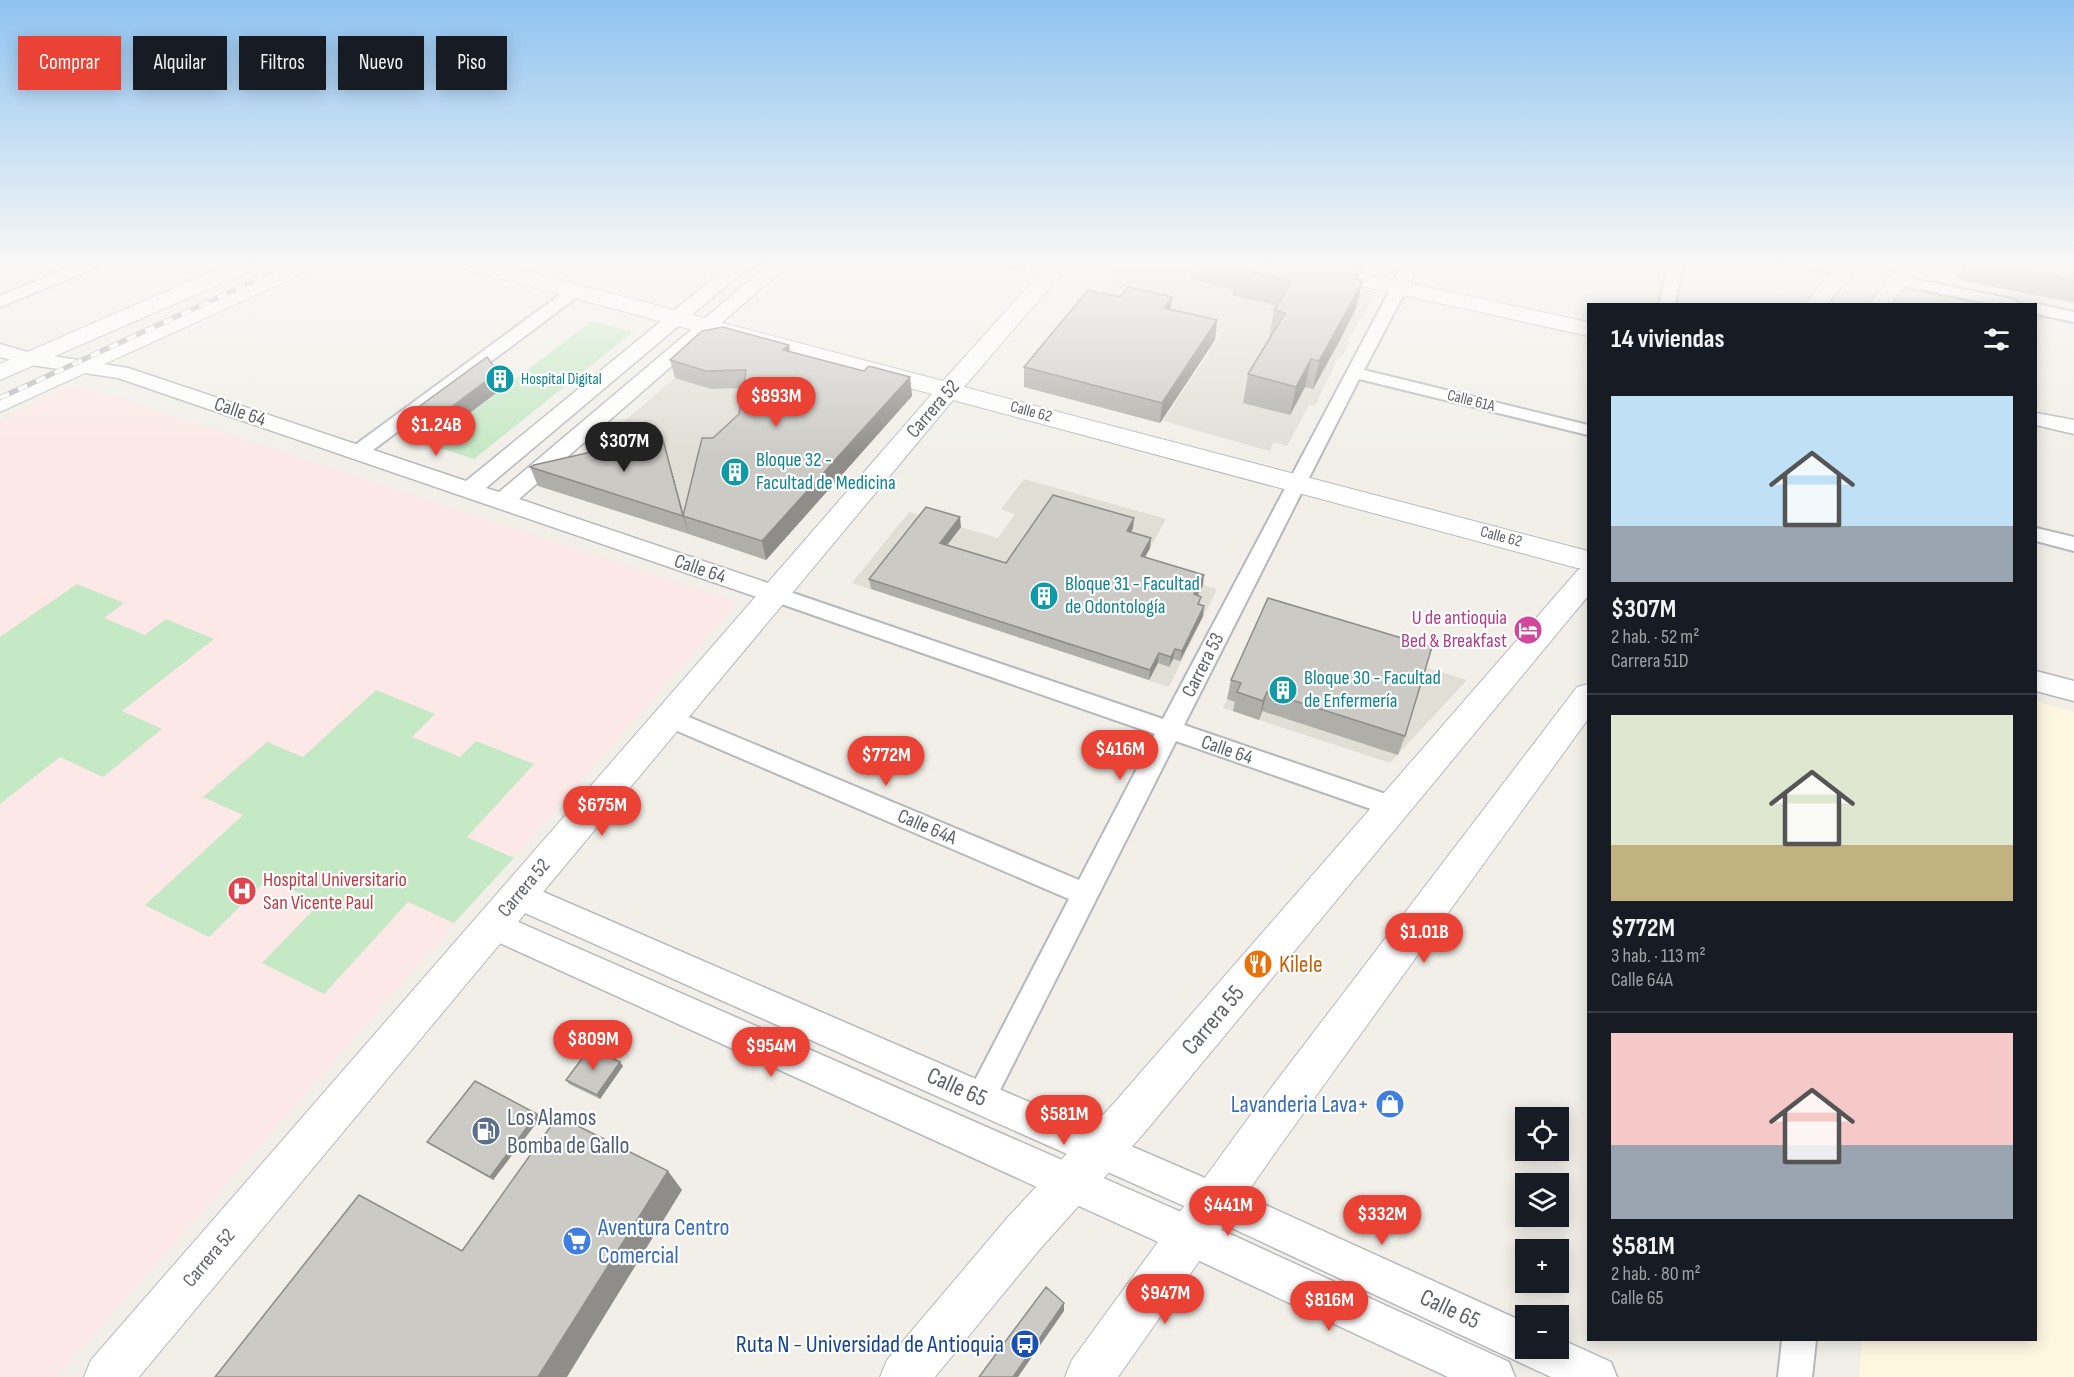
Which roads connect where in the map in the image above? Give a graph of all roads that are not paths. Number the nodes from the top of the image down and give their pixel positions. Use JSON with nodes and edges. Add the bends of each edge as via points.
{"nodes":[{"id":1,"x":93,"y":328,"type":"edge"},
{"id":2,"x":165,"y":328,"type":"edge"},
{"id":3,"x":525,"y":328,"type":"edge"},
{"id":4,"x":666,"y":328,"type":"edge"},
{"id":5,"x":705,"y":328,"type":"edge"},
{"id":6,"x":717,"y":328,"type":"edge"},
{"id":7,"x":1003,"y":328,"type":"edge"},
{"id":8,"x":1378,"y":328,"type":"edge"},
{"id":9,"x":14,"y":361,"type":"edge"},
{"id":10,"x":86,"y":365,"type":"junction"},
{"id":11,"x":1354,"y":373,"type":"junction"},
{"id":12,"x":949,"y":390,"type":"junction"},
{"id":13,"x":0,"y":405,"type":"edge"},
{"id":14,"x":2037,"y":419,"type":"edge"},
{"id":15,"x":2074,"y":427,"type":"edge"},
{"id":16,"x":1587,"y":430,"type":"edge"},
{"id":17,"x":358,"y":452,"type":"junction"},
{"id":18,"x":1296,"y":483,"type":"junction"},
{"id":19,"x":469,"y":490,"type":"junction"},
{"id":20,"x":502,"y":502,"type":"junction"},
{"id":21,"x":2037,"y":536,"type":"edge"},
{"id":22,"x":2074,"y":544,"type":"edge"},
{"id":23,"x":1587,"y":561,"type":"edge"},
{"id":24,"x":1587,"y":578,"type":"edge"},
{"id":25,"x":774,"y":594,"type":"junction"},
{"id":26,"x":2037,"y":681,"type":"edge"},
{"id":27,"x":2074,"y":691,"type":"edge"},
{"id":28,"x":1587,"y":697,"type":"edge"},
{"id":29,"x":669,"y":718,"type":"junction"},
{"id":30,"x":1170,"y":730,"type":"junction"},
{"id":31,"x":1394,"y":807,"type":"junction"},
{"id":32,"x":1085,"y":894,"type":"junction"},
{"id":33,"x":518,"y":895,"type":"junction"},
{"id":34,"x":493,"y":925,"type":"junction"},
{"id":35,"x":981,"y":1098,"type":"junction"},
{"id":36,"x":1101,"y":1150,"type":"junction"},
{"id":37,"x":1071,"y":1183,"type":"junction"},
{"id":38,"x":1202,"y":1218,"type":"junction"},
{"id":39,"x":1515,"y":1340,"type":"edge"},
{"id":40,"x":1799,"y":1341,"type":"edge"},
{"id":41,"x":1558,"y":1359,"type":"edge"},
{"id":42,"x":108,"y":1377,"type":"edge"},
{"id":43,"x":904,"y":1377,"type":"edge"},
{"id":44,"x":1089,"y":1377,"type":"edge"},
{"id":45,"x":1494,"y":1377,"type":"edge"},
{"id":46,"x":1596,"y":1377,"type":"edge"},
{"id":47,"x":1795,"y":1377,"type":"edge"}],
"edges":[{"from":1,"to":9,"type":"main road"},
{"from":2,"to":10,"type":"main road"},
{"from":3,"to":17,"type":"street"},
{"from":4,"to":19,"type":"street"},
{"from":5,"to":20,"type":"street"},
{"from":6,"to":12,"type":"main road","name":"Calle 62"},
{"from":7,"to":12,"type":"main road","name":"Carrera 52"},
{"from":8,"to":11,"type":"street","name":"Carrera 53"},
{"from":9,"to":10,"type":"street","name":"Calle 64"},
{"from":9,"to":13,"type":"main road","via":[[23,375],[17,389]]},
{"from":10,"to":13,"type":"main road"},
{"from":10,"to":17,"type":"street","name":"Calle 64","via":[[121,372]]},
{"from":11,"to":16,"type":"street","name":"Calle 61A"},
{"from":11,"to":18,"type":"street","name":"Carrera 53"},
{"from":12,"to":18,"type":"main road","name":"Calle 62"},
{"from":12,"to":25,"type":"main road","name":"Carrera 52"},
{"from":14,"to":15,"type":"street"},
{"from":17,"to":19,"type":"street","name":"Calle 64"},
{"from":18,"to":23,"type":"main road","name":"Calle 62"},
{"from":18,"to":30,"type":"street","name":"Carrera 53"},
{"from":19,"to":20,"type":"street","name":"Calle 64"},
{"from":20,"to":25,"type":"street","name":"Calle 64"},
{"from":21,"to":22,"type":"street"},
{"from":24,"to":31,"type":"main road","name":"Carrera 55"},
{"from":25,"to":29,"type":"main road","name":"Carrera 52"},
{"from":25,"to":30,"type":"street","name":"Calle 64"},
{"from":26,"to":27,"type":"street"},
{"from":28,"to":38,"type":"main road"},
{"from":29,"to":32,"type":"street","name":"Calle 64A"},
{"from":29,"to":33,"type":"main road","name":"Carrera 52"},
{"from":30,"to":31,"type":"street","name":"Calle 64"},
{"from":30,"to":32,"type":"street","name":"Carrera 53"},
{"from":31,"to":36,"type":"main road","name":"Carrera 55"},
{"from":32,"to":35,"type":"street","name":"Carrera 53"},
{"from":33,"to":34,"type":"main road","name":"Carrera 52"},
{"from":33,"to":35,"type":"street","name":"Calle 65"},
{"from":34,"to":37,"type":"street","name":"Calle 65"},
{"from":34,"to":42,"type":"main road","name":"Carrera 52"},
{"from":35,"to":36,"type":"street","name":"Calle 65"},
{"from":36,"to":37,"type":"main road","name":"Carrera 55"},
{"from":36,"to":38,"type":"street","name":"Calle 65"},
{"from":37,"to":38,"type":"street","name":"Calle 65"},
{"from":37,"to":43,"type":"main road","name":"Carrera 55","via":[[1024,1233]]},
{"from":38,"to":39,"type":"street","name":"Calle 65"},
{"from":38,"to":44,"type":"main road"},
{"from":38,"to":45,"type":"street","name":"Calle 65"},
{"from":40,"to":47,"type":"street"},
{"from":41,"to":46,"type":"street"}]}
